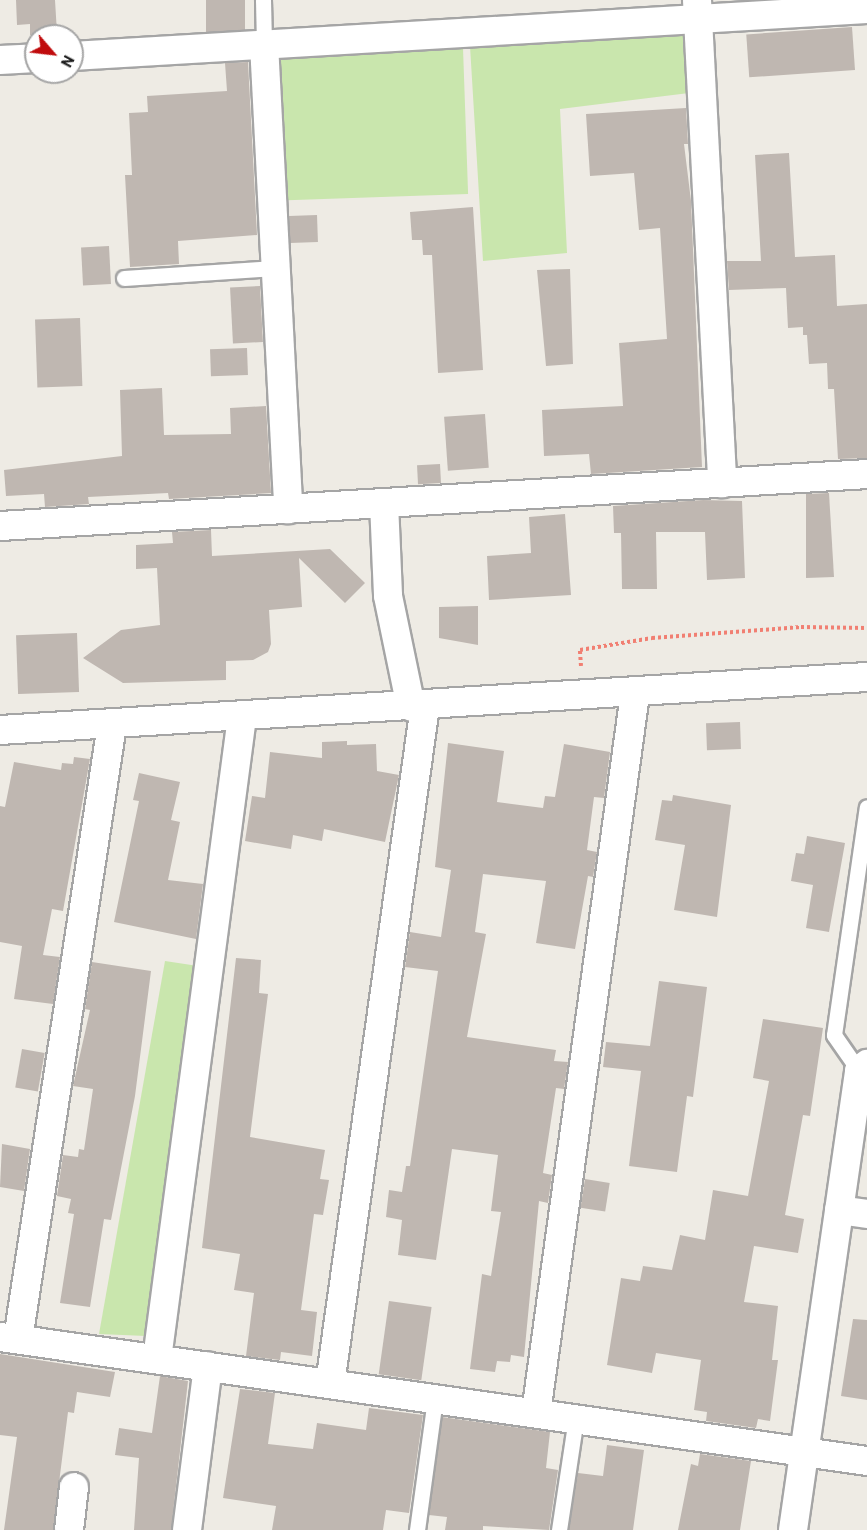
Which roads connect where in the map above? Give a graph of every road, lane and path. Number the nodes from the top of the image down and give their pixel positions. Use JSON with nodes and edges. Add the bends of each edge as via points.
{"nodes":[{"id":1,"x":263,"y":0,"type":"edge"},
{"id":2,"x":698,"y":9,"type":"edge"},
{"id":3,"x":867,"y":9,"type":"edge"},
{"id":4,"x":264,"y":44,"type":"junction"},
{"id":5,"x":84,"y":55,"type":"edge"},
{"id":6,"x":24,"y":59,"type":"edge"},
{"id":7,"x":0,"y":60,"type":"edge"},
{"id":8,"x":275,"y":268,"type":"junction"},
{"id":9,"x":124,"y":278,"type":"dead end"},
{"id":10,"x":867,"y":474,"type":"edge"},
{"id":11,"x":722,"y":483,"type":"junction"},
{"id":12,"x":384,"y":503,"type":"junction"},
{"id":13,"x":288,"y":509,"type":"junction"},
{"id":14,"x":0,"y":526,"type":"edge"},
{"id":15,"x":867,"y":628,"type":"edge"},
{"id":16,"x":867,"y":677,"type":"edge"},
{"id":17,"x":635,"y":694,"type":"junction"},
{"id":18,"x":582,"y":697,"type":"junction"},
{"id":19,"x":418,"y":706,"type":"junction"},
{"id":20,"x":242,"y":717,"type":"junction"},
{"id":21,"x":112,"y":725,"type":"junction"},
{"id":22,"x":0,"y":730,"type":"edge"},
{"id":23,"x":867,"y":807,"type":"edge"},
{"id":24,"x":863,"y":1067,"type":"edge"},
{"id":25,"x":839,"y":1210,"type":"junction"},
{"id":26,"x":867,"y":1214,"type":"edge"},
{"id":27,"x":9,"y":1338,"type":"edge"},
{"id":28,"x":157,"y":1359,"type":"junction"},
{"id":29,"x":208,"y":1366,"type":"junction"},
{"id":30,"x":330,"y":1384,"type":"junction"},
{"id":31,"x":435,"y":1398,"type":"junction"},
{"id":32,"x":536,"y":1413,"type":"junction"},
{"id":33,"x":576,"y":1418,"type":"junction"},
{"id":34,"x":804,"y":1450,"type":"junction"},
{"id":35,"x":867,"y":1461,"type":"edge"},
{"id":36,"x":74,"y":1487,"type":"dead end"},
{"id":37,"x":69,"y":1530,"type":"edge"},
{"id":38,"x":187,"y":1530,"type":"edge"},
{"id":39,"x":417,"y":1530,"type":"edge"},
{"id":40,"x":559,"y":1530,"type":"edge"},
{"id":41,"x":793,"y":1530,"type":"edge"}],
"edges":[{"from":1,"to":4,"type":"lane"},
{"from":2,"to":3,"type":"street"},
{"from":2,"to":4,"type":"street"},
{"from":2,"to":11,"type":"street"},
{"from":4,"to":5,"type":"street"},
{"from":4,"to":8,"type":"street"},
{"from":6,"to":7,"type":"street"},
{"from":8,"to":9,"type":"lane"},
{"from":8,"to":13,"type":"street"},
{"from":10,"to":11,"type":"street"},
{"from":11,"to":12,"type":"street"},
{"from":12,"to":13,"type":"street"},
{"from":12,"to":19,"type":"street","via":[[388,597]]},
{"from":13,"to":14,"type":"street"},
{"from":15,"to":18,"type":"path","via":[[801,627],[652,638],[580,650]]},
{"from":16,"to":17,"type":"street"},
{"from":17,"to":18,"type":"street"},
{"from":17,"to":32,"type":"street"},
{"from":18,"to":19,"type":"street"},
{"from":19,"to":20,"type":"street"},
{"from":19,"to":30,"type":"street"},
{"from":20,"to":21,"type":"street"},
{"from":20,"to":28,"type":"street"},
{"from":21,"to":22,"type":"street"},
{"from":21,"to":27,"type":"street"},
{"from":23,"to":24,"type":"lane","via":[[834,1035]]},
{"from":24,"to":25,"type":"street"},
{"from":25,"to":26,"type":"street"},
{"from":25,"to":34,"type":"street"},
{"from":27,"to":28,"type":"street"},
{"from":28,"to":29,"type":"street"},
{"from":29,"to":30,"type":"street"},
{"from":29,"to":38,"type":"street"},
{"from":30,"to":31,"type":"street"},
{"from":31,"to":32,"type":"street"},
{"from":31,"to":39,"type":"lane"},
{"from":32,"to":33,"type":"street"},
{"from":33,"to":34,"type":"street"},
{"from":33,"to":40,"type":"lane"},
{"from":34,"to":35,"type":"street"},
{"from":34,"to":41,"type":"street"},
{"from":36,"to":37,"type":"street"}]}
